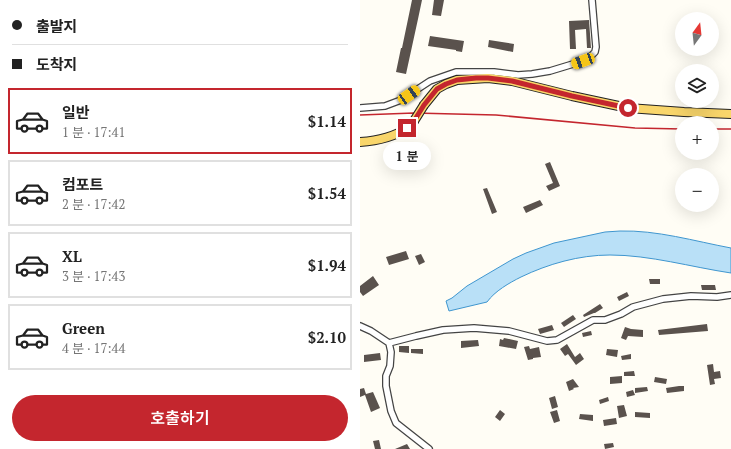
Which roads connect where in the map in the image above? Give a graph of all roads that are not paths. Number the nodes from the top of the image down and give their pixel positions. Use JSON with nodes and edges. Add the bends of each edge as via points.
{"nodes":[{"id":1,"x":592,"y":0,"type":"edge"},
{"id":2,"x":457,"y":76,"type":"junction"},
{"id":3,"x":360,"y":108,"type":"edge"},
{"id":4,"x":731,"y":114,"type":"edge"},
{"id":5,"x":360,"y":142,"type":"edge"},
{"id":6,"x":731,"y":295,"type":"edge"},
{"id":7,"x":360,"y":326,"type":"edge"},
{"id":8,"x":389,"y":343,"type":"junction"},
{"id":9,"x":429,"y":449,"type":"edge"}],
"edges":[{"from":1,"to":2,"type":"street","via":[[596,47],[590,57],[575,64],[532,74],[494,72]]},
{"from":2,"to":3,"type":"street","via":[[430,80],[401,100],[385,106]]},
{"from":2,"to":4,"type":"main road","via":[[501,79],[628,108]]},
{"from":2,"to":5,"type":"main road","bridge":true,"via":[[437,89],[407,128],[393,135]]},
{"from":6,"to":8,"type":"street","via":[[663,299],[633,307],[605,320],[593,320],[557,340],[547,341],[510,331],[474,328],[443,330]]},
{"from":7,"to":8,"type":"street"},
{"from":8,"to":9,"type":"street","via":[[391,352],[386,386],[391,411],[396,423]]}]}
